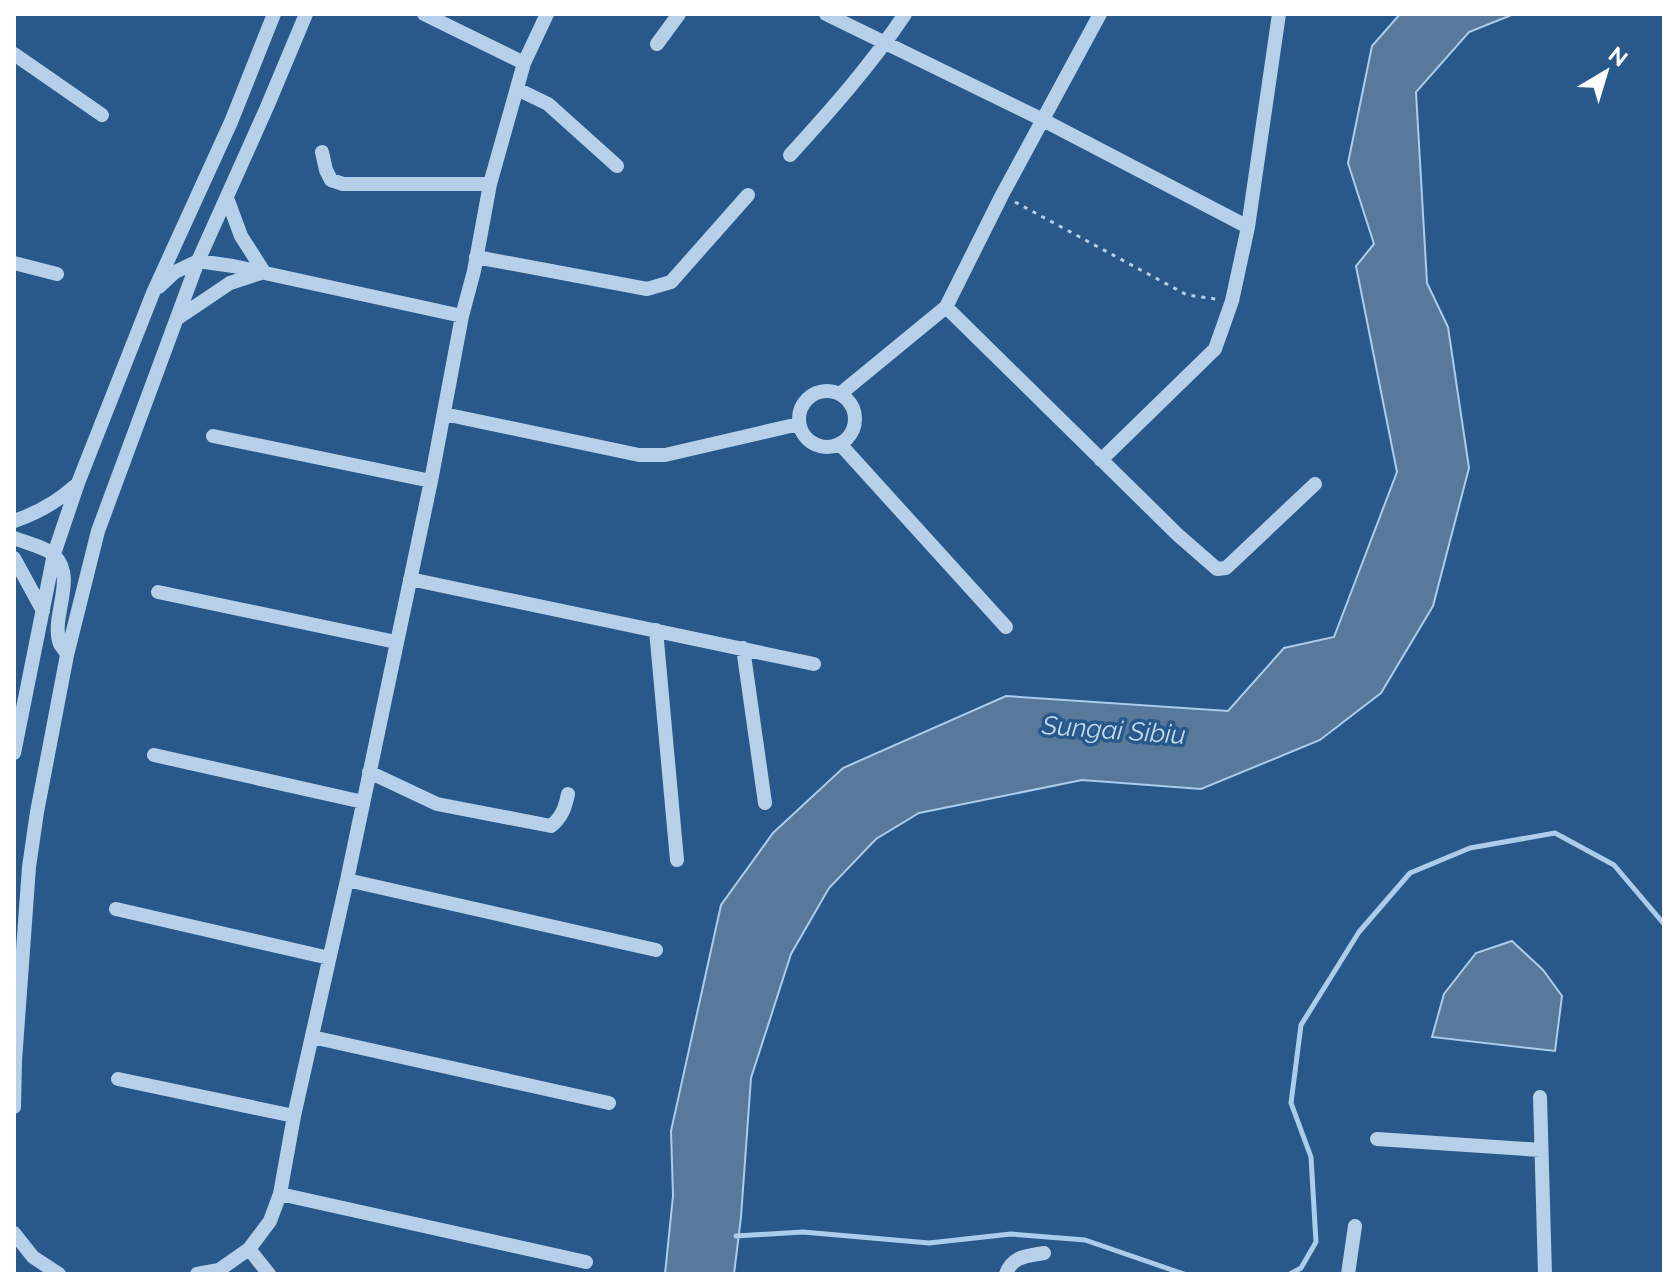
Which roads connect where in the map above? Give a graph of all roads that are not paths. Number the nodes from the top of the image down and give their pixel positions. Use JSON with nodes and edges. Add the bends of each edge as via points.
{"nodes":[{"id":1,"x":274,"y":14,"type":"edge"},
{"id":2,"x":306,"y":14,"type":"edge"},
{"id":3,"x":424,"y":14,"type":"edge"},
{"id":4,"x":547,"y":14,"type":"edge"},
{"id":5,"x":679,"y":14,"type":"edge"},
{"id":6,"x":826,"y":14,"type":"edge"},
{"id":7,"x":905,"y":14,"type":"edge"},
{"id":8,"x":1100,"y":14,"type":"edge"},
{"id":9,"x":1279,"y":14,"type":"edge"},
{"id":10,"x":886,"y":43,"type":"junction"},
{"id":11,"x":657,"y":44,"type":"dead end"},
{"id":12,"x":14,"y":54,"type":"edge"},
{"id":13,"x":524,"y":63,"type":"junction"},
{"id":14,"x":517,"y":89,"type":"junction"},
{"id":15,"x":102,"y":115,"type":"dead end"},
{"id":16,"x":1043,"y":120,"type":"junction"},
{"id":17,"x":322,"y":152,"type":"dead end"},
{"id":18,"x":790,"y":155,"type":"dead end"},
{"id":19,"x":617,"y":166,"type":"dead end"},
{"id":20,"x":490,"y":184,"type":"junction"},
{"id":21,"x":748,"y":195,"type":"dead end"},
{"id":22,"x":227,"y":198,"type":"junction"},
{"id":23,"x":1248,"y":227,"type":"junction"},
{"id":24,"x":476,"y":257,"type":"junction"},
{"id":25,"x":198,"y":261,"type":"junction"},
{"id":26,"x":14,"y":263,"type":"edge"},
{"id":27,"x":264,"y":272,"type":"junction"},
{"id":28,"x":57,"y":274,"type":"dead end"},
{"id":29,"x":153,"y":293,"type":"junction"},
{"id":30,"x":946,"y":307,"type":"junction"},
{"id":31,"x":462,"y":316,"type":"junction"},
{"id":32,"x":177,"y":318,"type":"junction"},
{"id":33,"x":840,"y":394,"type":"junction"},
{"id":34,"x":444,"y":414,"type":"junction"},
{"id":35,"x":799,"y":424,"type":"junction"},
{"id":36,"x":213,"y":436,"type":"dead end"},
{"id":37,"x":840,"y":444,"type":"junction"},
{"id":38,"x":1101,"y":460,"type":"junction"},
{"id":39,"x":431,"y":481,"type":"junction"},
{"id":40,"x":78,"y":483,"type":"junction"},
{"id":41,"x":1315,"y":484,"type":"dead end"},
{"id":42,"x":14,"y":521,"type":"edge"},
{"id":43,"x":14,"y":538,"type":"edge"},
{"id":44,"x":54,"y":554,"type":"junction"},
{"id":45,"x":14,"y":558,"type":"edge"},
{"id":46,"x":410,"y":579,"type":"junction"},
{"id":47,"x":158,"y":592,"type":"dead end"},
{"id":48,"x":43,"y":611,"type":"junction"},
{"id":49,"x":1006,"y":627,"type":"dead end"},
{"id":50,"x":656,"y":630,"type":"junction"},
{"id":51,"x":396,"y":642,"type":"junction"},
{"id":52,"x":743,"y":648,"type":"junction"},
{"id":53,"x":67,"y":655,"type":"junction"},
{"id":54,"x":814,"y":664,"type":"dead end"},
{"id":55,"x":14,"y":753,"type":"edge"},
{"id":56,"x":154,"y":755,"type":"dead end"},
{"id":57,"x":369,"y":772,"type":"junction"},
{"id":58,"x":568,"y":794,"type":"dead end"},
{"id":59,"x":363,"y":802,"type":"junction"},
{"id":60,"x":765,"y":803,"type":"dead end"},
{"id":61,"x":677,"y":860,"type":"dead end"},
{"id":62,"x":347,"y":880,"type":"junction"},
{"id":63,"x":116,"y":909,"type":"dead end"},
{"id":64,"x":656,"y":950,"type":"dead end"},
{"id":65,"x":329,"y":958,"type":"junction"},
{"id":66,"x":312,"y":1037,"type":"junction"},
{"id":67,"x":118,"y":1079,"type":"dead end"},
{"id":68,"x":1540,"y":1097,"type":"dead end"},
{"id":69,"x":609,"y":1103,"type":"dead end"},
{"id":70,"x":14,"y":1107,"type":"edge"},
{"id":71,"x":294,"y":1116,"type":"junction"},
{"id":72,"x":1377,"y":1139,"type":"dead end"},
{"id":73,"x":1541,"y":1150,"type":"junction"},
{"id":74,"x":280,"y":1194,"type":"junction"},
{"id":75,"x":1355,"y":1226,"type":"dead end"},
{"id":76,"x":14,"y":1233,"type":"edge"},
{"id":77,"x":249,"y":1249,"type":"junction"},
{"id":78,"x":1044,"y":1253,"type":"dead end"},
{"id":79,"x":586,"y":1262,"type":"dead end"},
{"id":80,"x":59,"y":1274,"type":"edge"},
{"id":81,"x":197,"y":1274,"type":"edge"},
{"id":82,"x":269,"y":1274,"type":"edge"},
{"id":83,"x":1006,"y":1274,"type":"edge"},
{"id":84,"x":1348,"y":1274,"type":"edge"},
{"id":85,"x":1545,"y":1274,"type":"edge"}],
"edges":[{"from":1,"to":29,"type":"street"},
{"from":2,"to":22,"type":"street"},
{"from":3,"to":13,"type":"street"},
{"from":4,"to":13,"type":"street"},
{"from":5,"to":11,"type":"street"},
{"from":6,"to":10,"type":"street"},
{"from":7,"to":10,"type":"street"},
{"from":8,"to":16,"type":"street"},
{"from":9,"to":23,"type":"street"},
{"from":10,"to":16,"type":"street"},
{"from":10,"to":18,"type":"street"},
{"from":12,"to":15,"type":"street"},
{"from":13,"to":14,"type":"street"},
{"from":14,"to":19,"type":"street","via":[[548,104]]},
{"from":14,"to":20,"type":"street"},
{"from":16,"to":23,"type":"street"},
{"from":16,"to":30,"type":"street"},
{"from":17,"to":20,"type":"street","via":[[331,180],[343,184]]},
{"from":20,"to":24,"type":"street"},
{"from":21,"to":24,"type":"street","via":[[671,282],[658,287]]},
{"from":22,"to":25,"type":"street"},
{"from":22,"to":27,"type":"street","via":[[241,236]]},
{"from":23,"to":38,"type":"street","via":[[1215,349]]},
{"from":24,"to":31,"type":"street"},
{"from":25,"to":27,"type":"street"},
{"from":25,"to":29,"type":"street","via":[[175,272]]},
{"from":25,"to":32,"type":"street"},
{"from":26,"to":28,"type":"street"},
{"from":27,"to":31,"type":"street"},
{"from":27,"to":32,"type":"street","via":[[230,283]]},
{"from":29,"to":40,"type":"street"},
{"from":30,"to":33,"type":"street"},
{"from":30,"to":38,"type":"street"},
{"from":31,"to":34,"type":"street"},
{"from":32,"to":53,"type":"street","via":[[98,531]]},
{"from":33,"to":35,"type":"street","via":[[810,396]]},
{"from":33,"to":37,"type":"street","via":[[855,419]]},
{"from":34,"to":35,"type":"street","via":[[639,455],[665,455]]},
{"from":34,"to":39,"type":"street"},
{"from":35,"to":37,"type":"street","via":[[815,445]]},
{"from":36,"to":39,"type":"street"},
{"from":37,"to":49,"type":"street"},
{"from":38,"to":41,"type":"street","via":[[1217,569],[1226,568]]},
{"from":39,"to":46,"type":"street"},
{"from":40,"to":42,"type":"street","via":[[59,500]]},
{"from":40,"to":44,"type":"street"},
{"from":43,"to":44,"type":"street"},
{"from":44,"to":48,"type":"street"},
{"from":44,"to":53,"type":"street","via":[[64,577],[59,634]]},
{"from":45,"to":48,"type":"street"},
{"from":46,"to":50,"type":"street"},
{"from":46,"to":51,"type":"street"},
{"from":47,"to":51,"type":"street"},
{"from":48,"to":55,"type":"street"},
{"from":50,"to":52,"type":"street"},
{"from":50,"to":61,"type":"street"},
{"from":51,"to":57,"type":"street"},
{"from":52,"to":54,"type":"street"},
{"from":52,"to":60,"type":"street"},
{"from":53,"to":70,"type":"street","via":[[29,867]]},
{"from":56,"to":59,"type":"street"},
{"from":57,"to":58,"type":"street","via":[[437,804],[551,826],[564,811]]},
{"from":57,"to":59,"type":"street"},
{"from":59,"to":62,"type":"street"},
{"from":62,"to":64,"type":"street"},
{"from":62,"to":65,"type":"street"},
{"from":63,"to":65,"type":"street"},
{"from":65,"to":66,"type":"street"},
{"from":66,"to":69,"type":"street"},
{"from":66,"to":71,"type":"street"},
{"from":67,"to":71,"type":"street"},
{"from":68,"to":73,"type":"street"},
{"from":71,"to":74,"type":"street"},
{"from":72,"to":73,"type":"street"},
{"from":73,"to":85,"type":"street"},
{"from":74,"to":77,"type":"street","via":[[270,1221]]},
{"from":74,"to":79,"type":"street"},
{"from":75,"to":84,"type":"street"},
{"from":76,"to":80,"type":"street","via":[[33,1257]]},
{"from":77,"to":81,"type":"street","via":[[219,1270]]},
{"from":77,"to":82,"type":"street"},
{"from":78,"to":83,"type":"street","via":[[1018,1258]]}]}
